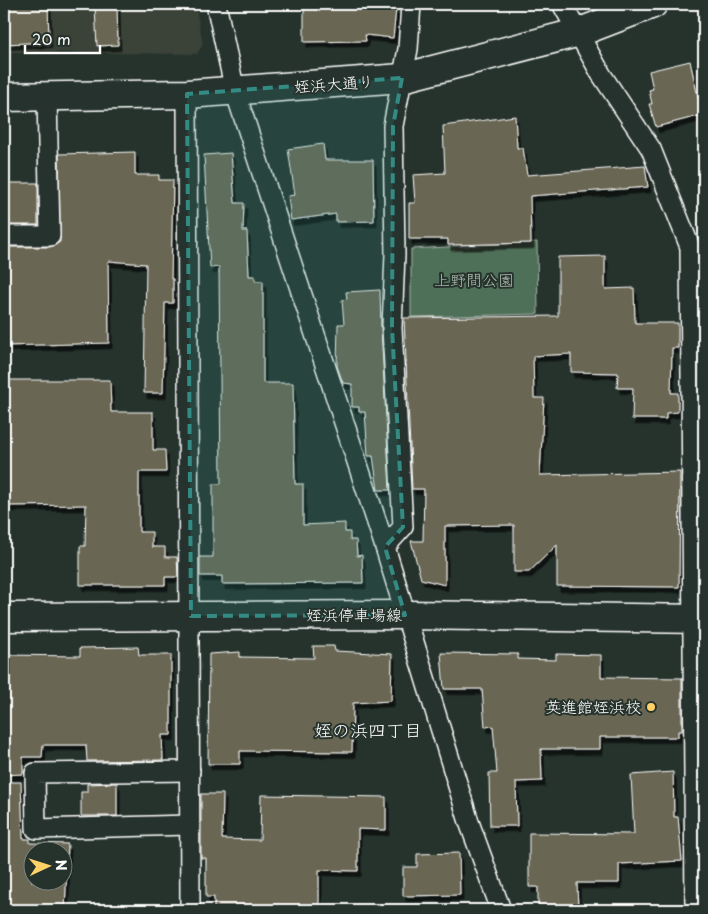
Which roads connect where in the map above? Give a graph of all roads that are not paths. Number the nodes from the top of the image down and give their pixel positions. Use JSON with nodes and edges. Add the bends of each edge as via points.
{"nodes":[{"id":1,"x":216,"y":4,"type":"edge"},
{"id":2,"x":411,"y":4,"type":"edge"},
{"id":3,"x":562,"y":4,"type":"edge"},
{"id":4,"x":653,"y":4,"type":"edge"},
{"id":5,"x":580,"y":32,"type":"junction"},
{"id":6,"x":402,"y":78,"type":"junction"},
{"id":7,"x":235,"y":91,"type":"junction"},
{"id":8,"x":187,"y":94,"type":"junction"},
{"id":9,"x":4,"y":97,"type":"edge"},
{"id":10,"x":47,"y":97,"type":"junction"},
{"id":11,"x":4,"y":236,"type":"edge"},
{"id":12,"x":697,"y":247,"type":"edge"},
{"id":13,"x":385,"y":547,"type":"junction"},
{"id":14,"x":405,"y":615,"type":"junction"},
{"id":15,"x":191,"y":616,"type":"junction"},
{"id":16,"x":4,"y":617,"type":"edge"},
{"id":17,"x":699,"y":618,"type":"edge"},
{"id":18,"x":190,"y":771,"type":"junction"},
{"id":19,"x":190,"y":825,"type":"junction"},
{"id":20,"x":190,"y":910,"type":"edge"},
{"id":21,"x":502,"y":910,"type":"edge"},
{"id":22,"x":695,"y":910,"type":"edge"}],
"edges":[{"from":1,"to":7,"type":"street"},
{"from":2,"to":6,"type":"street"},
{"from":3,"to":5,"type":"street"},
{"from":4,"to":5,"type":"street","name":"姪浜大通り"},
{"from":5,"to":6,"type":"street","name":"姪浜大通り"},
{"from":5,"to":12,"type":"street","via":[[601,74],[651,148]]},
{"from":6,"to":7,"type":"street","name":"姪浜大通り"},
{"from":6,"to":13,"type":"street","via":[[393,126],[395,254],[392,328],[403,527]]},
{"from":7,"to":8,"type":"street","name":"姪浜大通り"},
{"from":7,"to":13,"type":"street"},
{"from":8,"to":10,"type":"street","name":"姪浜大通り"},
{"from":8,"to":15,"type":"street"},
{"from":9,"to":10,"type":"street","name":"姪浜大通り"},
{"from":10,"to":11,"type":"street","via":[[50,236]]},
{"from":12,"to":17,"type":"street"},
{"from":13,"to":14,"type":"street"},
{"from":14,"to":15,"type":"street","name":"姪浜停車場線"},
{"from":14,"to":17,"type":"street","name":"姪浜停車場線"},
{"from":14,"to":21,"type":"street","via":[[469,822]]},
{"from":15,"to":16,"type":"street","name":"姪浜停車場線"},
{"from":15,"to":18,"type":"street"},
{"from":17,"to":22,"type":"street"},
{"from":18,"to":19,"type":"street"},
{"from":18,"to":19,"type":"street","via":[[35,773],[36,829]]},
{"from":19,"to":20,"type":"street"}]}
